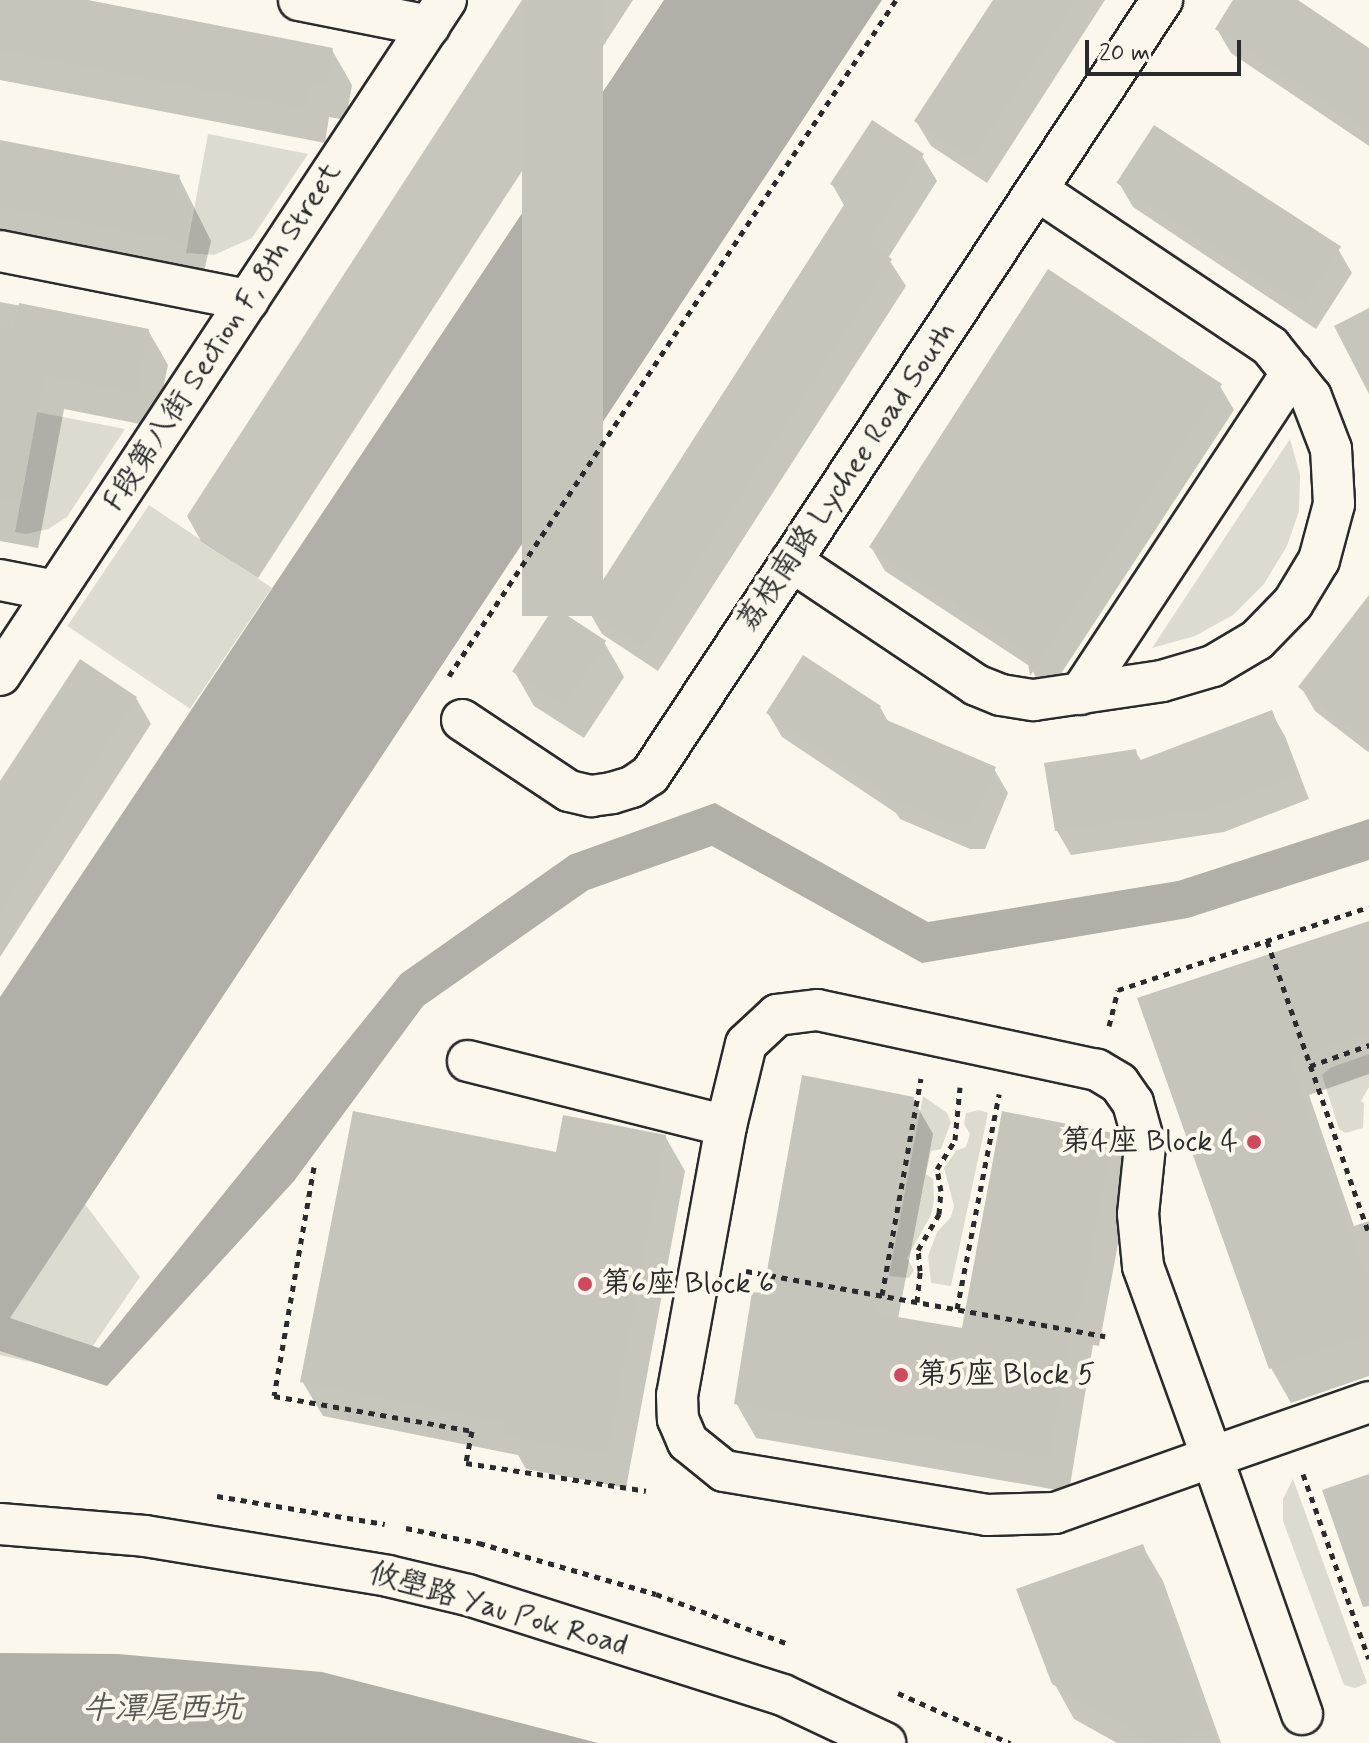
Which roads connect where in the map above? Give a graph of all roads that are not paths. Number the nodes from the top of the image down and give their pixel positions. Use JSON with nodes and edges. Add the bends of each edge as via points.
{"nodes":[{"id":1,"x":299,"y":0,"type":"edge"},
{"id":2,"x":1162,"y":0,"type":"edge"},
{"id":3,"x":438,"y":13,"type":"edge"},
{"id":4,"x":1037,"y":190,"type":"junction"},
{"id":5,"x":0,"y":251,"type":"edge"},
{"id":6,"x":248,"y":300,"type":"junction"},
{"id":7,"x":1292,"y":373,"type":"junction"},
{"id":8,"x":791,"y":561,"type":"junction"},
{"id":9,"x":0,"y":580,"type":"edge"},
{"id":10,"x":55,"y":591,"type":"junction"},
{"id":11,"x":0,"y":675,"type":"edge"},
{"id":12,"x":1080,"y":694,"type":"junction"},
{"id":13,"x":462,"y":720,"type":"road end"},
{"id":14,"x":468,"y":1061,"type":"dead end"},
{"id":15,"x":726,"y":1126,"type":"junction"},
{"id":16,"x":1369,"y":1402,"type":"edge"},
{"id":17,"x":1212,"y":1457,"type":"junction"},
{"id":18,"x":0,"y":1524,"type":"edge"},
{"id":19,"x":1302,"y":1714,"type":"dead end"},
{"id":20,"x":885,"y":1743,"type":"edge"}],
"edges":[{"from":1,"to":3,"type":"street"},
{"from":2,"to":4,"type":"street","name":"荔枝南路 Lychee Road South"},
{"from":3,"to":6,"type":"street","name":"F段第八街 Section F, 8th Street"},
{"from":4,"to":7,"type":"street","via":[[1270,346]]},
{"from":4,"to":8,"type":"street","name":"荔枝南路 Lychee Road South"},
{"from":5,"to":6,"type":"street"},
{"from":6,"to":10,"type":"street","name":"F段第八街 Section F, 8th Street"},
{"from":7,"to":12,"type":"street"},
{"from":7,"to":12,"type":"street","via":[[1311,397],[1331,449],[1334,504],[1319,560],[1293,603],[1257,640],[1213,666],[1162,681]]},
{"from":8,"to":12,"type":"street","via":[[976,685],[1034,700]]},
{"from":8,"to":13,"type":"street","name":"荔枝南路 Lychee Road South","via":[[650,775],[632,787],[591,796],[569,791]]},
{"from":9,"to":10,"type":"street"},
{"from":10,"to":11,"type":"street","name":"F段第八街 Section F, 8th Street"},
{"from":14,"to":15,"type":"street"},
{"from":15,"to":17,"type":"street","via":[[677,1395],[678,1419],[688,1442],[706,1460],[724,1471],[987,1515],[1055,1513]]},
{"from":15,"to":17,"type":"street","via":[[746,1044],[777,1015],[817,1010],[1097,1070],[1119,1083],[1133,1103],[1145,1146],[1138,1214],[1143,1266]]},
{"from":16,"to":17,"type":"street"},
{"from":17,"to":19,"type":"street"},
{"from":18,"to":20,"type":"street","name":"攸壆路 Yau Pok Road","via":[[145,1536],[455,1592],[783,1695]]}]}
